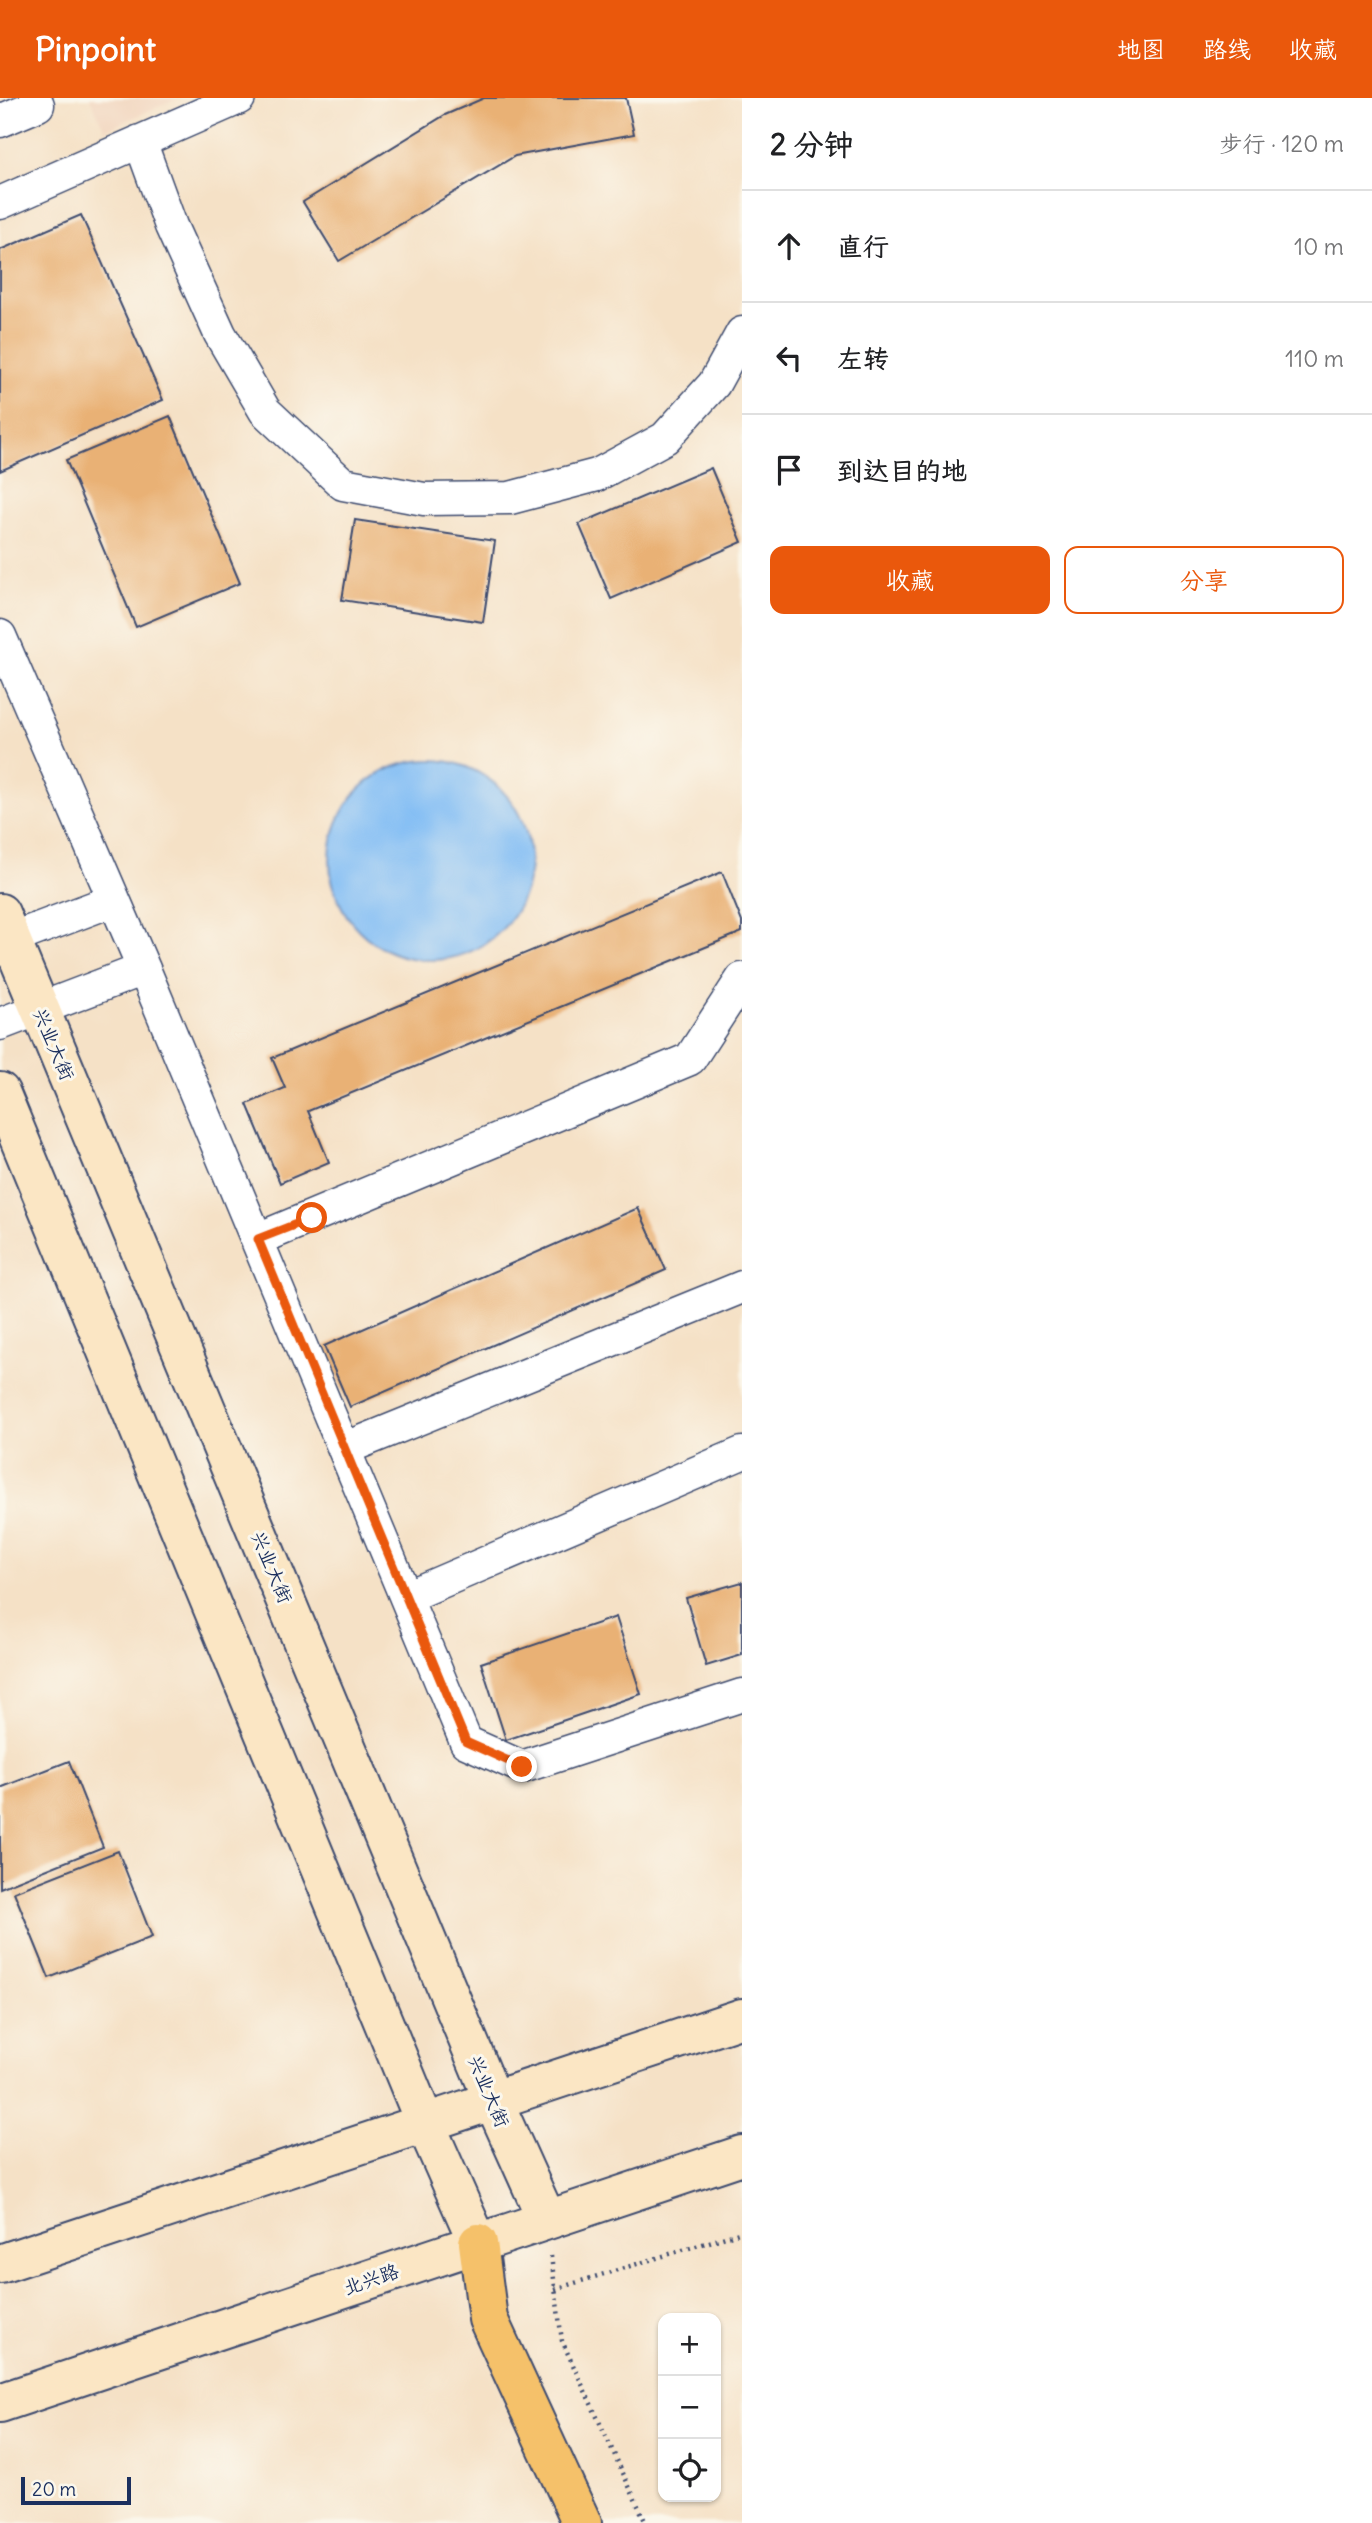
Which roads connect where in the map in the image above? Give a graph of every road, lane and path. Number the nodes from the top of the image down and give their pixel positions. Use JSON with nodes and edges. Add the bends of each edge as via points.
{"nodes":[{"id":1,"x":36,"y":98,"type":"edge"},
{"id":2,"x":239,"y":98,"type":"edge"},
{"id":3,"x":0,"y":121,"type":"edge"},
{"id":4,"x":140,"y":141,"type":"junction"},
{"id":5,"x":0,"y":202,"type":"edge"},
{"id":6,"x":742,"y":333,"type":"edge"},
{"id":7,"x":0,"y":636,"type":"edge"},
{"id":8,"x":114,"y":900,"type":"junction"},
{"id":9,"x":4,"y":932,"type":"edge"},
{"id":10,"x":144,"y":969,"type":"junction"},
{"id":11,"x":742,"y":979,"type":"edge"},
{"id":12,"x":40,"y":1009,"type":"junction"},
{"id":13,"x":0,"y":1024,"type":"edge"},
{"id":14,"x":0,"y":1092,"type":"edge"},
{"id":15,"x":258,"y":1239,"type":"junction"},
{"id":16,"x":742,"y":1287,"type":"edge"},
{"id":17,"x":344,"y":1449,"type":"junction"},
{"id":18,"x":742,"y":1453,"type":"edge"},
{"id":19,"x":406,"y":1598,"type":"junction"},
{"id":20,"x":742,"y":1695,"type":"edge"},
{"id":21,"x":742,"y":2018,"type":"edge"},
{"id":22,"x":493,"y":2100,"type":"junction"},
{"id":23,"x":425,"y":2123,"type":"junction"},
{"id":24,"x":742,"y":2155,"type":"edge"},
{"id":25,"x":547,"y":2220,"type":"junction"},
{"id":26,"x":742,"y":2232,"type":"edge"},
{"id":27,"x":478,"y":2243,"type":"junction"},
{"id":28,"x":0,"y":2264,"type":"edge"},
{"id":29,"x":555,"y":2289,"type":"junction"},
{"id":30,"x":0,"y":2403,"type":"edge"},
{"id":31,"x":582,"y":2523,"type":"edge"},
{"id":32,"x":646,"y":2523,"type":"edge"}],
"edges":[{"from":1,"to":3,"type":"street","via":[[38,105]]},
{"from":2,"to":4,"type":"street"},
{"from":4,"to":5,"type":"street"},
{"from":4,"to":6,"type":"street","via":[[171,226],[220,334],[265,411],[343,484],[424,499],[510,498],[597,475],[665,438],[714,384]]},
{"from":7,"to":8,"type":"street"},
{"from":8,"to":9,"type":"street"},
{"from":8,"to":10,"type":"street"},
{"from":9,"to":12,"type":"main road","name":"兴业大街"},
{"from":10,"to":12,"type":"street"},
{"from":10,"to":15,"type":"street"},
{"from":11,"to":15,"type":"street","via":[[690,1059]]},
{"from":12,"to":13,"type":"street"},
{"from":12,"to":22,"type":"main road","name":"兴业大街"},
{"from":14,"to":23,"type":"main road"},
{"from":15,"to":17,"type":"street"},
{"from":16,"to":17,"type":"street"},
{"from":17,"to":19,"type":"street"},
{"from":18,"to":19,"type":"street"},
{"from":19,"to":20,"type":"street","via":[[466,1742],[522,1767]]},
{"from":21,"to":22,"type":"main road"},
{"from":22,"to":23,"type":"main road"},
{"from":22,"to":25,"type":"main road","name":"兴业大街"},
{"from":23,"to":27,"type":"main road"},
{"from":23,"to":28,"type":"main road"},
{"from":24,"to":25,"type":"main road","name":"北兴路"},
{"from":25,"to":27,"type":"main road","name":"北兴路"},
{"from":25,"to":29,"type":"path"},
{"from":26,"to":29,"type":"path"},
{"from":27,"to":30,"type":"main road","name":"北兴路"},
{"from":27,"to":31,"type":"highway","via":[[488,2319]]},
{"from":29,"to":32,"type":"path","via":[[562,2341]]}]}
